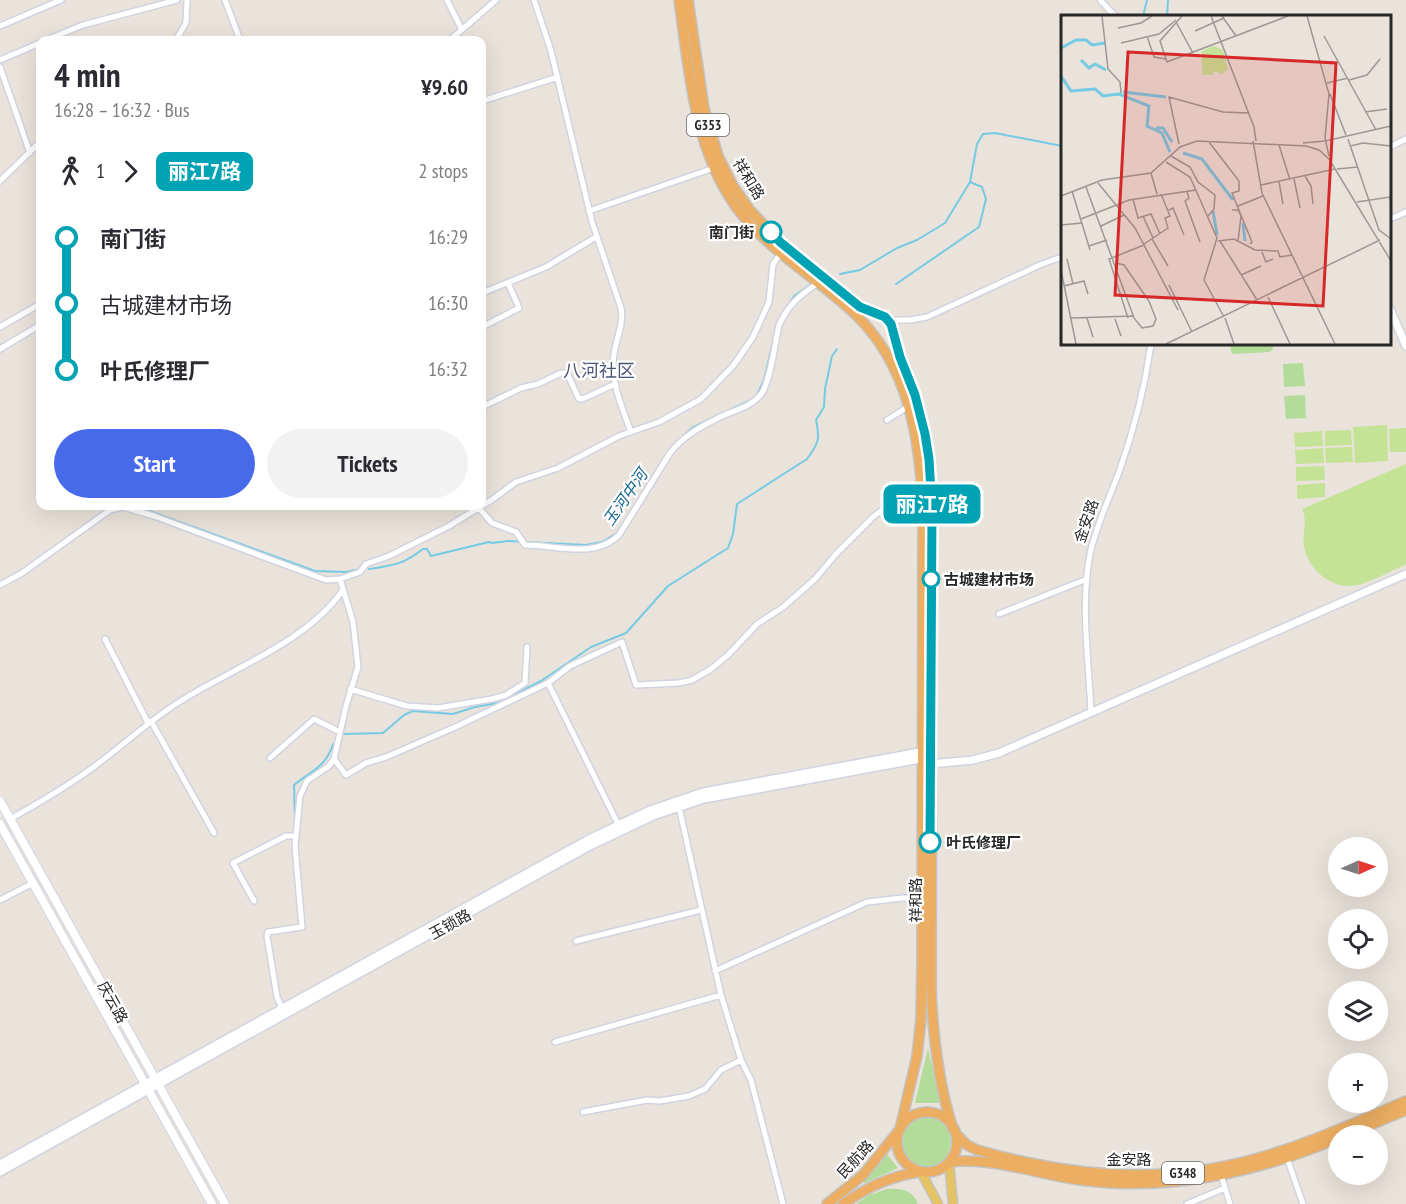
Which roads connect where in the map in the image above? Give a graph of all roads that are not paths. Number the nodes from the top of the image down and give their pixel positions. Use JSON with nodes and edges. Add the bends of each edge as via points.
{"nodes":[{"id":1,"x":61,"y":0,"type":"edge"},
{"id":2,"x":177,"y":0,"type":"edge"},
{"id":3,"x":187,"y":0,"type":"edge"},
{"id":4,"x":225,"y":0,"type":"edge"},
{"id":5,"x":447,"y":0,"type":"edge"},
{"id":6,"x":496,"y":0,"type":"edge"},
{"id":7,"x":534,"y":0,"type":"edge"},
{"id":8,"x":679,"y":0,"type":"edge"},
{"id":9,"x":688,"y":0,"type":"edge"},
{"id":10,"x":1101,"y":1,"type":"edge"},
{"id":11,"x":1114,"y":15,"type":"edge"},
{"id":12,"x":0,"y":26,"type":"edge"},
{"id":13,"x":462,"y":30,"type":"junction"},
{"id":14,"x":56,"y":36,"type":"edge"},
{"id":15,"x":178,"y":36,"type":"edge"},
{"id":16,"x":238,"y":36,"type":"edge"},
{"id":17,"x":455,"y":36,"type":"edge"},
{"id":18,"x":36,"y":45,"type":"edge"},
{"id":19,"x":0,"y":60,"type":"edge"},
{"id":20,"x":0,"y":67,"type":"edge"},
{"id":21,"x":558,"y":77,"type":"junction"},
{"id":22,"x":486,"y":100,"type":"edge"},
{"id":23,"x":1406,"y":139,"type":"edge"},
{"id":24,"x":36,"y":146,"type":"edge"},
{"id":25,"x":1391,"y":146,"type":"edge"},
{"id":26,"x":30,"y":153,"type":"junction"},
{"id":27,"x":714,"y":168,"type":"junction"},
{"id":28,"x":0,"y":181,"type":"edge"},
{"id":29,"x":589,"y":211,"type":"junction"},
{"id":30,"x":1406,"y":212,"type":"edge"},
{"id":31,"x":1391,"y":218,"type":"edge"},
{"id":32,"x":596,"y":237,"type":"junction"},
{"id":33,"x":781,"y":252,"type":"junction"},
{"id":34,"x":1061,"y":257,"type":"edge"},
{"id":35,"x":508,"y":283,"type":"junction"},
{"id":36,"x":818,"y":283,"type":"junction"},
{"id":37,"x":486,"y":291,"type":"edge"},
{"id":38,"x":36,"y":306,"type":"edge"},
{"id":39,"x":874,"y":313,"type":"junction"},
{"id":40,"x":1391,"y":313,"type":"edge"},
{"id":41,"x":888,"y":320,"type":"junction"},
{"id":42,"x":486,"y":325,"type":"edge"},
{"id":43,"x":866,"y":326,"type":"junction"},
{"id":44,"x":0,"y":327,"type":"edge"},
{"id":45,"x":36,"y":327,"type":"edge"},
{"id":46,"x":895,"y":337,"type":"junction"},
{"id":47,"x":1151,"y":345,"type":"edge"},
{"id":48,"x":880,"y":346,"type":"junction"},
{"id":49,"x":1406,"y":346,"type":"edge"},
{"id":50,"x":0,"y":349,"type":"edge"},
{"id":51,"x":615,"y":384,"type":"junction"},
{"id":52,"x":486,"y":405,"type":"edge"},
{"id":53,"x":909,"y":406,"type":"junction"},
{"id":54,"x":887,"y":420,"type":"dead end"},
{"id":55,"x":631,"y":432,"type":"junction"},
{"id":56,"x":923,"y":496,"type":"junction"},
{"id":57,"x":486,"y":502,"type":"edge"},
{"id":58,"x":110,"y":510,"type":"edge"},
{"id":59,"x":131,"y":510,"type":"edge"},
{"id":60,"x":474,"y":510,"type":"edge"},
{"id":61,"x":481,"y":510,"type":"edge"},
{"id":62,"x":1406,"y":574,"type":"edge"},
{"id":63,"x":340,"y":579,"type":"junction"},
{"id":64,"x":1087,"y":579,"type":"junction"},
{"id":65,"x":0,"y":585,"type":"edge"},
{"id":66,"x":343,"y":590,"type":"junction"},
{"id":67,"x":999,"y":614,"type":"dead end"},
{"id":68,"x":105,"y":639,"type":"dead end"},
{"id":69,"x":527,"y":647,"type":"dead end"},
{"id":70,"x":548,"y":683,"type":"junction"},
{"id":71,"x":350,"y":689,"type":"junction"},
{"id":72,"x":1091,"y":713,"type":"junction"},
{"id":73,"x":149,"y":722,"type":"junction"},
{"id":74,"x":340,"y":732,"type":"junction"},
{"id":75,"x":927,"y":756,"type":"junction"},
{"id":76,"x":270,"y":758,"type":"dead end"},
{"id":77,"x":334,"y":759,"type":"junction"},
{"id":78,"x":0,"y":801,"type":"edge"},
{"id":79,"x":679,"y":807,"type":"junction"},
{"id":80,"x":10,"y":819,"type":"junction"},
{"id":81,"x":0,"y":824,"type":"edge"},
{"id":82,"x":618,"y":824,"type":"junction"},
{"id":83,"x":214,"y":832,"type":"dead end"},
{"id":84,"x":296,"y":836,"type":"junction"},
{"id":85,"x":33,"y":883,"type":"junction"},
{"id":86,"x":922,"y":898,"type":"junction"},
{"id":87,"x":0,"y":900,"type":"edge"},
{"id":88,"x":254,"y":901,"type":"dead end"},
{"id":89,"x":701,"y":910,"type":"junction"},
{"id":90,"x":576,"y":941,"type":"dead end"},
{"id":91,"x":715,"y":971,"type":"junction"},
{"id":92,"x":721,"y":995,"type":"junction"},
{"id":93,"x":282,"y":1008,"type":"junction"},
{"id":94,"x":555,"y":1041,"type":"dead end"},
{"id":95,"x":741,"y":1060,"type":"junction"},
{"id":96,"x":157,"y":1081,"type":"junction"},
{"id":97,"x":147,"y":1086,"type":"junction"},
{"id":98,"x":1406,"y":1101,"type":"edge"},
{"id":99,"x":1406,"y":1110,"type":"edge"},
{"id":100,"x":583,"y":1112,"type":"dead end"},
{"id":101,"x":1370,"y":1125,"type":"edge"},
{"id":102,"x":900,"y":1129,"type":"junction"},
{"id":103,"x":954,"y":1131,"type":"junction"},
{"id":104,"x":1328,"y":1142,"type":"edge"},
{"id":105,"x":1287,"y":1158,"type":"junction"},
{"id":106,"x":949,"y":1162,"type":"junction"},
{"id":107,"x":0,"y":1164,"type":"edge"},
{"id":108,"x":0,"y":1172,"type":"edge"},
{"id":109,"x":921,"y":1172,"type":"junction"},
{"id":110,"x":1221,"y":1175,"type":"junction"},
{"id":111,"x":1225,"y":1188,"type":"junction"},
{"id":112,"x":212,"y":1204,"type":"edge"},
{"id":113,"x":225,"y":1204,"type":"edge"},
{"id":114,"x":783,"y":1204,"type":"edge"},
{"id":115,"x":827,"y":1204,"type":"edge"},
{"id":116,"x":843,"y":1204,"type":"edge"},
{"id":117,"x":938,"y":1204,"type":"edge"},
{"id":118,"x":953,"y":1204,"type":"edge"},
{"id":119,"x":1186,"y":1204,"type":"edge"},
{"id":120,"x":1230,"y":1204,"type":"edge"},
{"id":121,"x":1303,"y":1204,"type":"edge"}],
"edges":[{"from":1,"to":12,"type":"street"},
{"from":2,"to":14,"type":"street"},
{"from":3,"to":15,"type":"street","via":[[186,22]]},
{"from":4,"to":16,"type":"street"},
{"from":5,"to":13,"type":"street"},
{"from":6,"to":13,"type":"street"},
{"from":7,"to":21,"type":"street"},
{"from":8,"to":27,"type":"highway","name":"祥和路","number":"G353","via":[[696,110]]},
{"from":9,"to":39,"type":"highway","name":"祥和路","number":"G353","via":[[704,108],[718,156],[733,186],[780,242],[860,307]]},
{"from":10,"to":11,"type":"street"},
{"from":13,"to":17,"type":"street"},
{"from":18,"to":19,"type":"street"},
{"from":20,"to":26,"type":"street"},
{"from":21,"to":22,"type":"street"},
{"from":21,"to":29,"type":"street"},
{"from":23,"to":25,"type":"street"},
{"from":24,"to":26,"type":"street"},
{"from":26,"to":28,"type":"street"},
{"from":27,"to":29,"type":"street"},
{"from":27,"to":33,"type":"highway","name":"祥和路","number":"G353","via":[[742,215]]},
{"from":29,"to":32,"type":"street"},
{"from":30,"to":31,"type":"street"},
{"from":32,"to":35,"type":"street","via":[[546,267]]},
{"from":32,"to":51,"type":"street","via":[[622,313],[614,353]]},
{"from":33,"to":36,"type":"highway","name":"祥和路","number":"G353"},
{"from":33,"to":55,"type":"street","via":[[773,264],[769,302],[753,337],[733,366],[701,399]]},
{"from":34,"to":41,"type":"street","via":[[927,317]]},
{"from":35,"to":37,"type":"street"},
{"from":35,"to":42,"type":"street","via":[[519,308]]},
{"from":36,"to":43,"type":"highway","name":"祥和路","number":"G353"},
{"from":36,"to":61,"type":"street","via":[[796,298],[779,325],[761,394],[678,443],[619,535],[607,544],[588,549],[525,545],[516,532],[492,523]]},
{"from":38,"to":44,"type":"street"},
{"from":39,"to":41,"type":"highway","name":"祥和路","number":"G353"},
{"from":39,"to":43,"type":"highway","via":[[868,317]]},
{"from":40,"to":49,"type":"street"},
{"from":41,"to":46,"type":"highway","name":"祥和路","number":"G353"},
{"from":43,"to":48,"type":"highway","name":"祥和路","number":"G353"},
{"from":45,"to":50,"type":"street"},
{"from":46,"to":48,"type":"highway"},
{"from":46,"to":75,"type":"highway","name":"祥和路","number":"G353","via":[[922,421],[930,466]]},
{"from":47,"to":64,"type":"street","name":"金安路","via":[[1133,427],[1093,540]]},
{"from":48,"to":53,"type":"highway","name":"祥和路","number":"G353","via":[[897,374]]},
{"from":51,"to":52,"type":"street","via":[[579,399],[567,373],[561,373]]},
{"from":51,"to":55,"type":"street"},
{"from":53,"to":54,"type":"street"},
{"from":53,"to":56,"type":"highway","name":"祥和路","number":"G353","via":[[919,448]]},
{"from":55,"to":57,"type":"street","via":[[558,468],[516,482]]},
{"from":56,"to":70,"type":"street","via":[[899,498],[874,516],[815,579],[757,624],[719,663],[697,677],[679,683],[636,685],[622,642],[570,666]]},
{"from":56,"to":75,"type":"highway","name":"祥和路","number":"G353"},
{"from":58,"to":65,"type":"street"},
{"from":59,"to":63,"type":"street","via":[[326,580]]},
{"from":60,"to":63,"type":"street","via":[[427,538]]},
{"from":62,"to":72,"type":"street"},
{"from":63,"to":66,"type":"street"},
{"from":64,"to":67,"type":"street"},
{"from":64,"to":72,"type":"street","name":"金安路"},
{"from":66,"to":71,"type":"street","via":[[357,648],[358,667]]},
{"from":66,"to":73,"type":"street","via":[[333,604],[273,651]]},
{"from":68,"to":73,"type":"street"},
{"from":69,"to":71,"type":"street","via":[[525,683],[492,699],[448,707],[416,707]]},
{"from":70,"to":77,"type":"street","via":[[345,775]]},
{"from":70,"to":82,"type":"street"},
{"from":71,"to":74,"type":"street"},
{"from":72,"to":75,"type":"street","via":[[990,756],[973,760]]},
{"from":73,"to":80,"type":"street","via":[[89,771]]},
{"from":73,"to":83,"type":"street"},
{"from":74,"to":76,"type":"street","via":[[314,719]]},
{"from":74,"to":77,"type":"street"},
{"from":75,"to":79,"type":"street","name":"玉锁路","via":[[722,795]]},
{"from":75,"to":82,"type":"street","name":"玉锁路","via":[[711,790]]},
{"from":75,"to":86,"type":"highway","name":"祥和路","number":"G353"},
{"from":75,"to":103,"type":"highway","name":"祥和路","number":"G353","via":[[932,1013],[938,1069]]},
{"from":77,"to":84,"type":"street","via":[[302,788]]},
{"from":78,"to":80,"type":"main road","name":"庆云路"},
{"from":79,"to":89,"type":"street"},
{"from":79,"to":96,"type":"street","name":"玉锁路","via":[[598,842]]},
{"from":80,"to":96,"type":"main road","name":"庆云路"},
{"from":81,"to":85,"type":"main road","name":"庆云路"},
{"from":82,"to":93,"type":"street","name":"玉锁路"},
{"from":84,"to":88,"type":"street","via":[[286,836],[233,863]]},
{"from":84,"to":93,"type":"street","via":[[302,927],[268,932],[267,936]]},
{"from":85,"to":87,"type":"street"},
{"from":85,"to":97,"type":"main road","name":"庆云路"},
{"from":86,"to":91,"type":"street","via":[[867,902]]},
{"from":86,"to":102,"type":"highway","name":"祥和路","number":"G353","via":[[919,1044]]},
{"from":89,"to":90,"type":"street"},
{"from":89,"to":91,"type":"street"},
{"from":91,"to":92,"type":"street"},
{"from":92,"to":94,"type":"street"},
{"from":92,"to":95,"type":"street"},
{"from":93,"to":96,"type":"street","name":"玉锁路"},
{"from":95,"to":100,"type":"street","via":[[721,1070],[705,1089],[689,1096]]},
{"from":95,"to":114,"type":"street","via":[[751,1080]]},
{"from":96,"to":97,"type":"street","name":"玉锁路"},
{"from":96,"to":113,"type":"main road","name":"庆云路"},
{"from":97,"to":107,"type":"street","name":"玉锁路"},
{"from":97,"to":108,"type":"street","name":"玉锁路"},
{"from":97,"to":112,"type":"main road","name":"庆云路"},
{"from":98,"to":103,"type":"highway","name":"金安路","number":"G348","via":[[1277,1153],[1223,1167],[1166,1174],[1111,1175],[1058,1168],[977,1150]]},
{"from":99,"to":101,"type":"highway"},
{"from":102,"to":103,"type":"highway","number":"G348","via":[[910,1117],[926,1112],[942,1116]]},
{"from":102,"to":109,"type":"highway","via":[[900,1156]]},
{"from":102,"to":115,"type":"highway","name":"民航路","number":"G348","via":[[863,1175]]},
{"from":103,"to":106,"type":"highway","via":[[956,1151]]},
{"from":104,"to":105,"type":"highway","name":"金安路","number":"G348"},
{"from":105,"to":110,"type":"highway","name":"金安路","number":"G348"},
{"from":105,"to":121,"type":"street"},
{"from":106,"to":109,"type":"highway","number":"G348","via":[[937,1170]]},
{"from":106,"to":110,"type":"highway","name":"金安路","number":"G348","via":[[988,1162],[1111,1183],[1148,1184]]},
{"from":106,"to":118,"type":"main road"},
{"from":109,"to":116,"type":"highway","name":"民航路","number":"G348","via":[[870,1186]]},
{"from":109,"to":117,"type":"main road"},
{"from":110,"to":111,"type":"street"},
{"from":111,"to":119,"type":"street"},
{"from":111,"to":120,"type":"street"}]}
